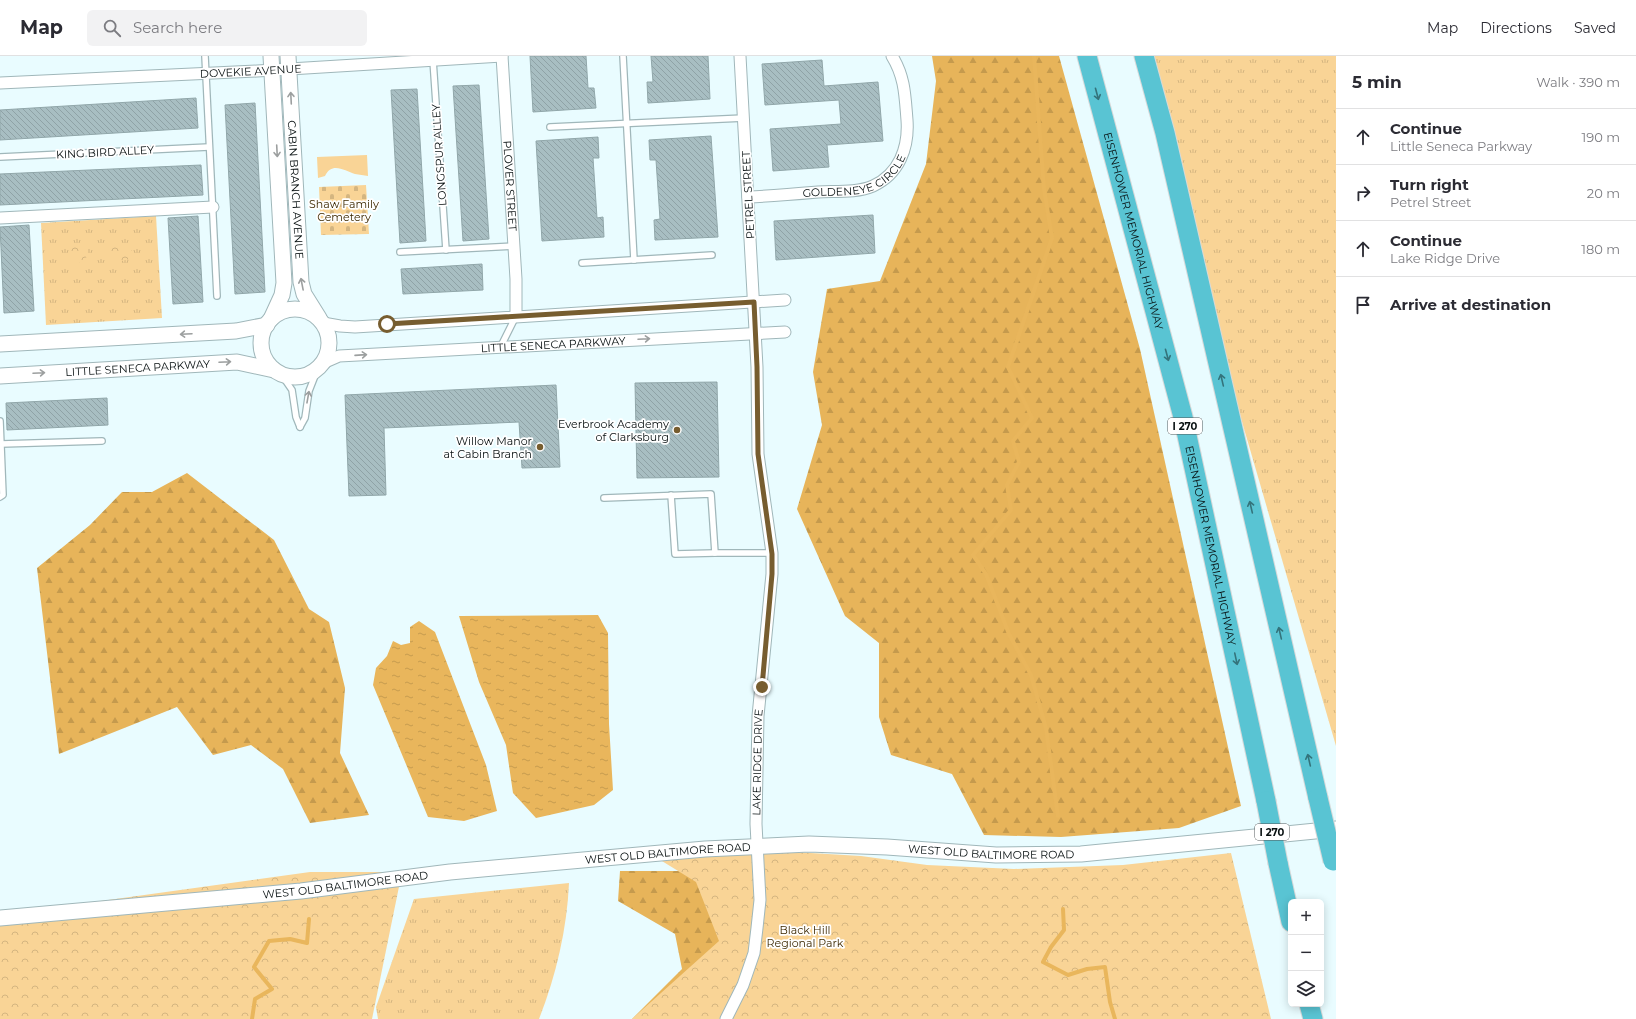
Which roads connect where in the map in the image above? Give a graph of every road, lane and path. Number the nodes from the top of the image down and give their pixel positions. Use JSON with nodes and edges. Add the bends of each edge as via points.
{"nodes":[{"id":1,"x":205,"y":56,"type":"edge"},
{"id":2,"x":502,"y":56,"type":"edge"},
{"id":3,"x":623,"y":56,"type":"edge"},
{"id":4,"x":740,"y":56,"type":"edge"},
{"id":5,"x":892,"y":56,"type":"edge"},
{"id":6,"x":1087,"y":56,"type":"edge"},
{"id":7,"x":1144,"y":56,"type":"edge"},
{"id":8,"x":433,"y":60,"type":"junction"},
{"id":9,"x":289,"y":62,"type":"edge"},
{"id":10,"x":272,"y":63,"type":"edge"},
{"id":11,"x":206,"y":73,"type":"junction"},
{"id":12,"x":0,"y":83,"type":"edge"},
{"id":13,"x":744,"y":118,"type":"junction"},
{"id":14,"x":627,"y":124,"type":"junction"},
{"id":15,"x":550,"y":127,"type":"dead end"},
{"id":16,"x":209,"y":147,"type":"junction"},
{"id":17,"x":0,"y":157,"type":"edge"},
{"id":18,"x":748,"y":197,"type":"junction"},
{"id":19,"x":213,"y":207,"type":"junction"},
{"id":20,"x":0,"y":218,"type":"edge"},
{"id":21,"x":514,"y":246,"type":"junction"},
{"id":22,"x":446,"y":250,"type":"junction"},
{"id":23,"x":400,"y":252,"type":"dead end"},
{"id":24,"x":712,"y":255,"type":"dead end"},
{"id":25,"x":634,"y":260,"type":"junction"},
{"id":26,"x":582,"y":263,"type":"dead end"},
{"id":27,"x":217,"y":296,"type":"dead end"},
{"id":28,"x":785,"y":300,"type":"dead end"},
{"id":29,"x":754,"y":302,"type":"junction"},
{"id":30,"x":516,"y":316,"type":"junction"},
{"id":31,"x":321,"y":321,"type":"junction"},
{"id":32,"x":269,"y":322,"type":"junction"},
{"id":33,"x":785,"y":332,"type":"dead end"},
{"id":34,"x":755,"y":333,"type":"junction"},
{"id":35,"x":0,"y":344,"type":"edge"},
{"id":36,"x":501,"y":346,"type":"junction"},
{"id":37,"x":320,"y":366,"type":"junction"},
{"id":38,"x":278,"y":372,"type":"junction"},
{"id":39,"x":0,"y":376,"type":"edge"},
{"id":40,"x":0,"y":421,"type":"edge"},
{"id":41,"x":102,"y":441,"type":"dead end"},
{"id":42,"x":1,"y":444,"type":"junction"},
{"id":43,"x":671,"y":496,"type":"junction"},
{"id":44,"x":0,"y":497,"type":"edge"},
{"id":45,"x":604,"y":498,"type":"dead end"},
{"id":46,"x":715,"y":553,"type":"junction"},
{"id":47,"x":772,"y":554,"type":"junction"},
{"id":48,"x":1336,"y":829,"type":"edge"},
{"id":49,"x":757,"y":846,"type":"junction"},
{"id":50,"x":1335,"y":867,"type":"edge"},
{"id":51,"x":1288,"y":908,"type":"edge"},
{"id":52,"x":0,"y":918,"type":"edge"},
{"id":53,"x":1310,"y":1007,"type":"edge"},
{"id":54,"x":726,"y":1019,"type":"edge"},
{"id":55,"x":1313,"y":1019,"type":"edge"}],
"edges":[{"from":1,"to":11,"type":"lane"},
{"from":2,"to":8,"type":"street","name":"DOVEKIE AVENUE"},
{"from":2,"to":21,"type":"street","name":"PLOVER STREET"},
{"from":3,"to":14,"type":"lane"},
{"from":4,"to":13,"type":"street","name":"PETREL STREET"},
{"from":5,"to":18,"type":"street","name":"GOLDENEYE CIRCLE","via":[[900,69],[904,86],[908,134],[897,166],[887,177],[872,186],[854,190]]},
{"from":6,"to":51,"type":"highway","name":"EISENHOWER MEMORIAL HIGHWAY","number":"I 270","one_way":true,"bridge":true,"via":[[1183,417]]},
{"from":50,"to":7,"type":"highway","one_way":true,"bridge":true,"via":[[1165,133]]},
{"from":8,"to":9,"type":"street","name":"DOVEKIE AVENUE"},
{"from":8,"to":22,"type":"lane","name":"LONGSPUR ALLEY"},
{"from":9,"to":10,"type":"street","name":"DOVEKIE AVENUE"},
{"from":31,"to":9,"type":"street","name":"CABIN BRANCH AVENUE","one_way":true,"via":[[304,294],[300,282]]},
{"from":10,"to":11,"type":"street","name":"DOVEKIE AVENUE"},
{"from":10,"to":32,"type":"street","name":"CABIN BRANCH AVENUE","one_way":true,"via":[[284,283],[282,296]]},
{"from":11,"to":12,"type":"street","name":"DOVEKIE AVENUE"},
{"from":11,"to":16,"type":"lane"},
{"from":13,"to":14,"type":"lane"},
{"from":13,"to":18,"type":"street","name":"PETREL STREET"},
{"from":14,"to":15,"type":"lane"},
{"from":14,"to":25,"type":"lane"},
{"from":16,"to":17,"type":"lane","name":"KING BIRD ALLEY"},
{"from":16,"to":19,"type":"lane"},
{"from":18,"to":29,"type":"street","name":"PETREL STREET"},
{"from":19,"to":20,"type":"street"},
{"from":19,"to":27,"type":"lane"},
{"from":21,"to":22,"type":"lane"},
{"from":21,"to":30,"type":"street","name":"PLOVER STREET"},
{"from":22,"to":23,"type":"lane"},
{"from":24,"to":25,"type":"lane"},
{"from":25,"to":26,"type":"lane"},
{"from":28,"to":29,"type":"street"},
{"from":29,"to":30,"type":"street"},
{"from":29,"to":34,"type":"street","name":"PETREL STREET"},
{"from":30,"to":31,"type":"street","via":[[355,326],[340,326]]},
{"from":30,"to":36,"type":"lane"},
{"from":31,"to":32,"type":"street","via":[[310,313],[289,310],[280,313]]},
{"from":31,"to":37,"type":"street","via":[[328,332],[329,343],[328,354]]},
{"from":32,"to":35,"type":"street","one_way":true,"via":[[236,331]]},
{"from":32,"to":38,"type":"street","via":[[261,344],[268,362]]},
{"from":33,"to":34,"type":"street","name":"LITTLE SENECA PARKWAY"},
{"from":36,"to":34,"type":"street","name":"LITTLE SENECA PARKWAY","one_way":true},
{"from":34,"to":47,"type":"street","name":"LAKE RIDGE DRIVE","via":[[758,454]]},
{"from":37,"to":36,"type":"street","name":"LITTLE SENECA PARKWAY","one_way":true,"via":[[339,356]]},
{"from":37,"to":38,"type":"street","via":[[300,377]]},
{"from":38,"to":37,"type":"lane","one_way":true,"via":[[292,390],[300,426],[305,418],[309,391]]},
{"from":39,"to":38,"type":"street","name":"LITTLE SENECA PARKWAY","one_way":true,"via":[[237,362]]},
{"from":40,"to":42,"type":"lane"},
{"from":41,"to":42,"type":"lane"},
{"from":42,"to":44,"type":"lane","via":[[3,495]]},
{"from":43,"to":45,"type":"lane"},
{"from":43,"to":46,"type":"lane","via":[[675,554]]},
{"from":43,"to":46,"type":"lane","via":[[712,494]]},
{"from":46,"to":47,"type":"lane"},
{"from":47,"to":49,"type":"street","name":"LAKE RIDGE DRIVE","via":[[758,716]]},
{"from":48,"to":49,"type":"street","name":"WEST OLD BALTIMORE ROAD","via":[[1081,854],[996,855],[809,844]]},
{"from":49,"to":52,"type":"street","name":"WEST OLD BALTIMORE ROAD","via":[[509,866],[301,891]]},
{"from":49,"to":54,"type":"street","name":"LAKE RIDGE DRIVE","via":[[760,900],[754,953],[743,985]]},
{"from":53,"to":55,"type":"highway"}]}
